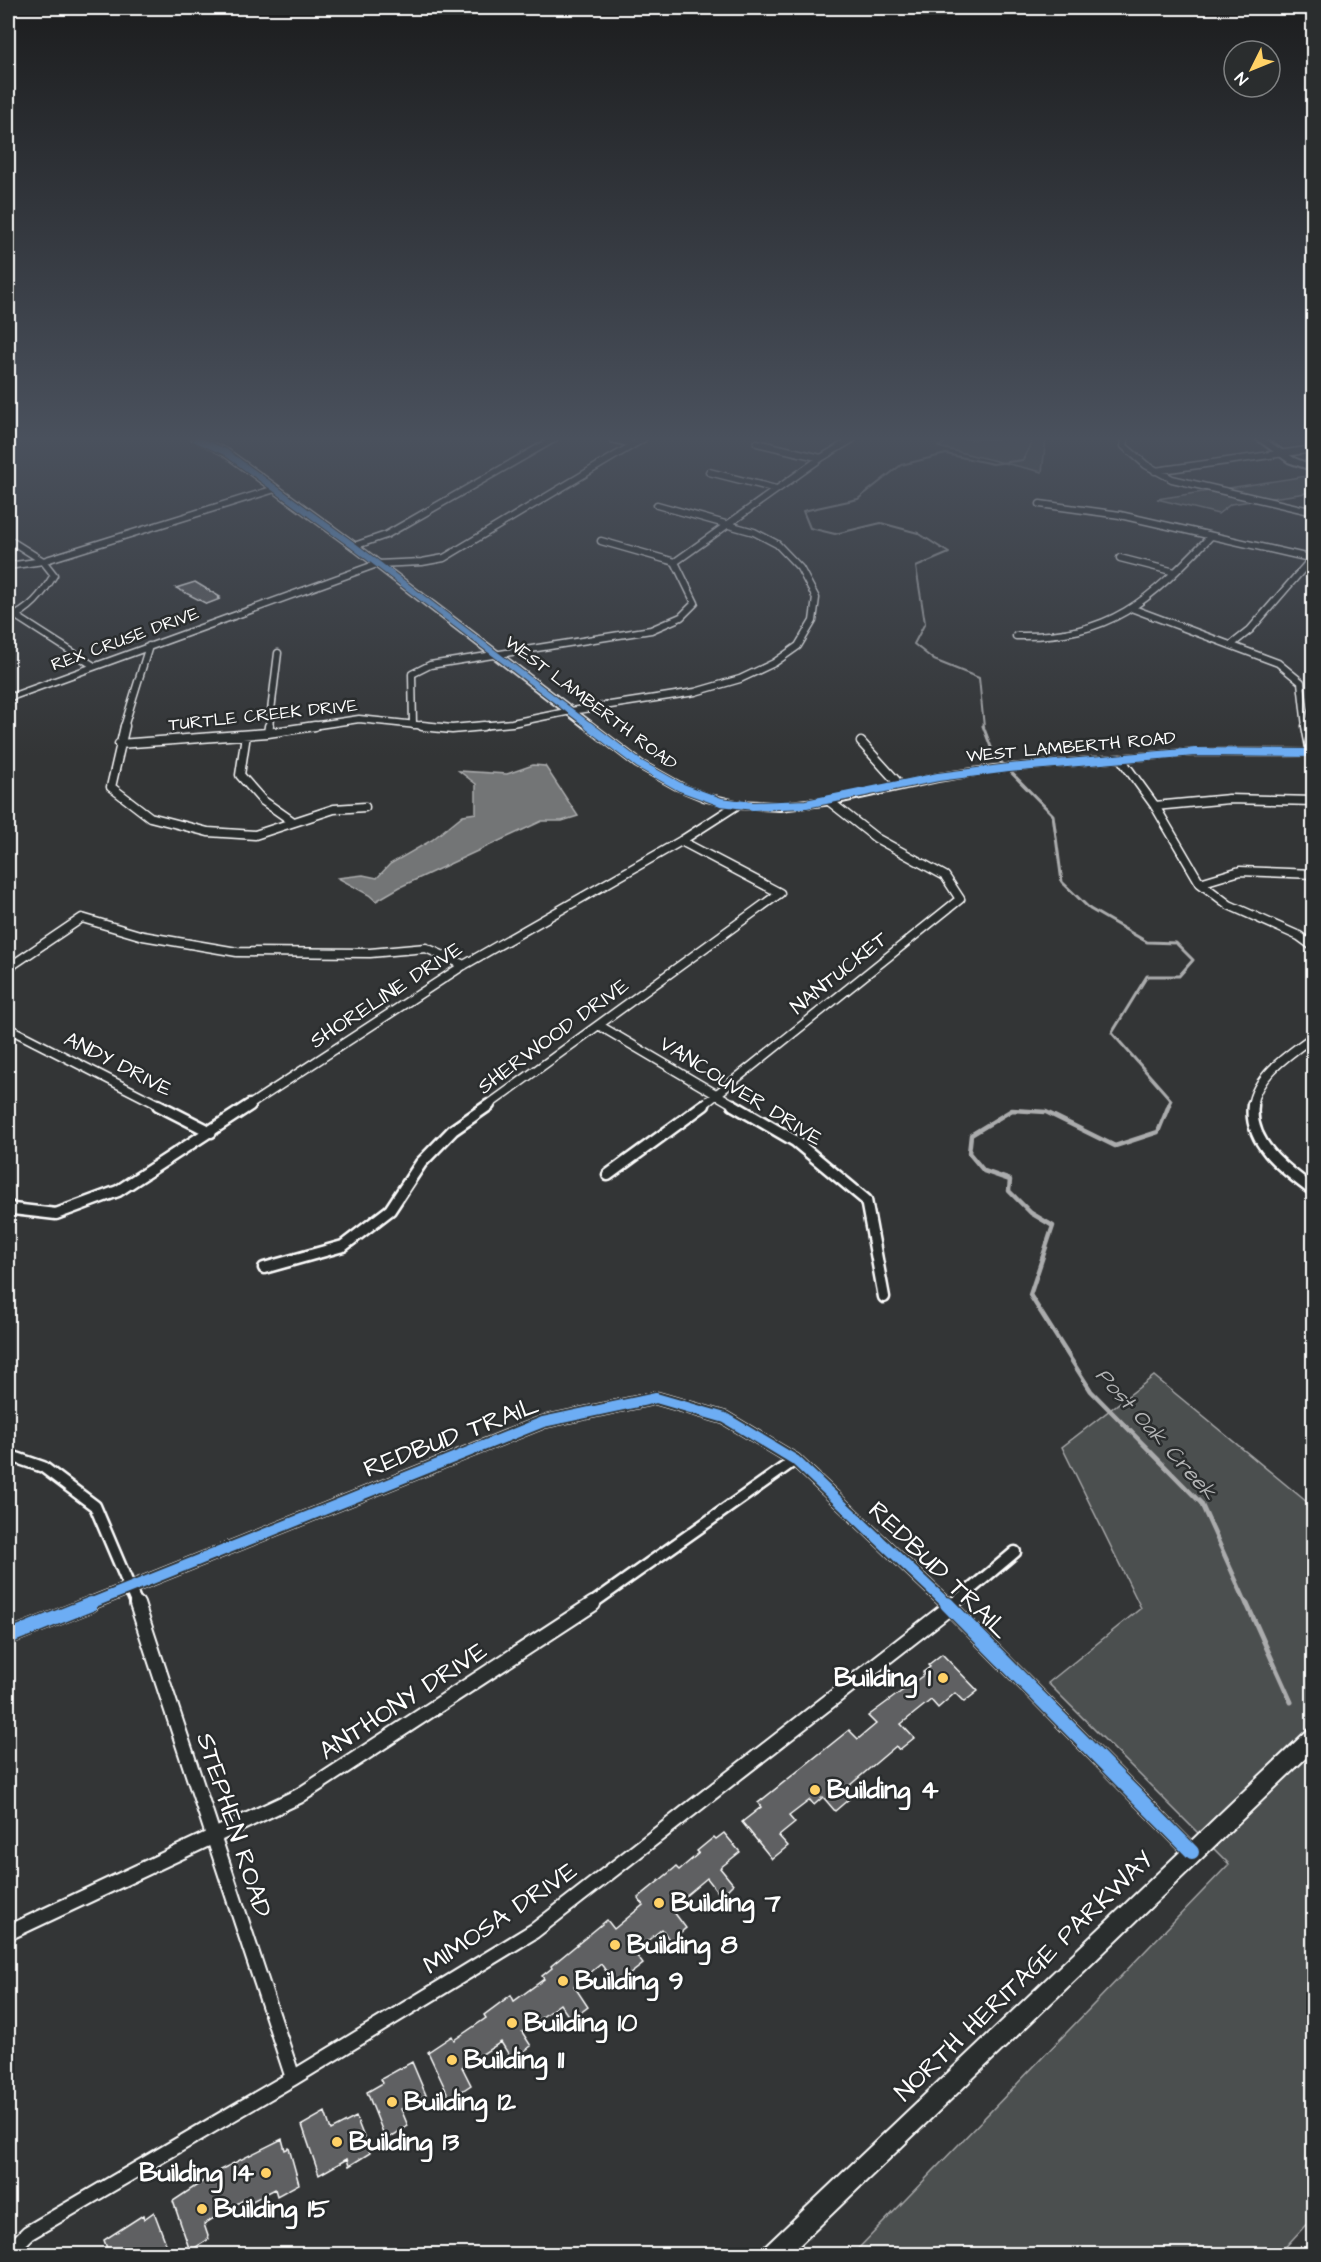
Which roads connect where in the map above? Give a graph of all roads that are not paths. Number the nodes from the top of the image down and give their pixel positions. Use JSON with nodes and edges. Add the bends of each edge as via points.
{"nodes":[{"id":1,"x":17,"y":545,"type":"edge"},
{"id":2,"x":96,"y":545,"type":"edge"},
{"id":3,"x":358,"y":545,"type":"edge"},
{"id":4,"x":468,"y":545,"type":"edge"},
{"id":5,"x":614,"y":545,"type":"edge"},
{"id":6,"x":699,"y":545,"type":"edge"},
{"id":7,"x":778,"y":545,"type":"edge"},
{"id":8,"x":1202,"y":545,"type":"edge"},
{"id":9,"x":1251,"y":545,"type":"edge"},
{"id":10,"x":354,"y":546,"type":"joint"},
{"id":11,"x":1120,"y":558,"type":"dead end"},
{"id":12,"x":1313,"y":558,"type":"edge"},
{"id":13,"x":43,"y":561,"type":"junction"},
{"id":14,"x":675,"y":562,"type":"junction"},
{"id":15,"x":377,"y":564,"type":"junction"},
{"id":16,"x":8,"y":566,"type":"edge"},
{"id":17,"x":1175,"y":572,"type":"junction"},
{"id":18,"x":1131,"y":608,"type":"junction"},
{"id":19,"x":16,"y":616,"type":"junction"},
{"id":20,"x":8,"y":619,"type":"edge"},
{"id":21,"x":1016,"y":636,"type":"dead end"},
{"id":22,"x":1231,"y":645,"type":"junction"},
{"id":23,"x":150,"y":646,"type":"junction"},
{"id":24,"x":278,"y":653,"type":"dead end"},
{"id":25,"x":500,"y":655,"type":"junction"},
{"id":26,"x":94,"y":666,"type":"junction"},
{"id":27,"x":8,"y":698,"type":"edge"},
{"id":28,"x":1303,"y":710,"type":"junction"},
{"id":29,"x":1314,"y":710,"type":"edge"},
{"id":30,"x":571,"y":711,"type":"junction"},
{"id":31,"x":413,"y":725,"type":"junction"},
{"id":32,"x":268,"y":733,"type":"junction"},
{"id":33,"x":246,"y":735,"type":"junction"},
{"id":34,"x":861,"y":742,"type":"dead end"},
{"id":35,"x":119,"y":744,"type":"junction"},
{"id":36,"x":1312,"y":753,"type":"edge"},
{"id":37,"x":1121,"y":759,"type":"junction"},
{"id":38,"x":899,"y":784,"type":"junction"},
{"id":39,"x":829,"y":801,"type":"junction"},
{"id":40,"x":1314,"y":801,"type":"edge"},
{"id":41,"x":737,"y":805,"type":"junction"},
{"id":42,"x":1155,"y":806,"type":"junction"},
{"id":43,"x":365,"y":807,"type":"dead end"},
{"id":44,"x":292,"y":821,"type":"junction"},
{"id":45,"x":681,"y":841,"type":"junction"},
{"id":46,"x":1314,"y":874,"type":"edge"},
{"id":47,"x":1200,"y":883,"type":"junction"},
{"id":48,"x":1314,"y":947,"type":"edge"},
{"id":49,"x":464,"y":965,"type":"junction"},
{"id":50,"x":8,"y":968,"type":"edge"},
{"id":51,"x":600,"y":1026,"type":"junction"},
{"id":52,"x":8,"y":1028,"type":"edge"},
{"id":53,"x":1314,"y":1036,"type":"edge"},
{"id":54,"x":717,"y":1095,"type":"junction"},
{"id":55,"x":211,"y":1132,"type":"junction"},
{"id":56,"x":608,"y":1175,"type":"dead end"},
{"id":57,"x":1314,"y":1191,"type":"edge"},
{"id":58,"x":8,"y":1206,"type":"edge"},
{"id":59,"x":264,"y":1268,"type":"dead end"},
{"id":60,"x":884,"y":1297,"type":"dead end"},
{"id":61,"x":8,"y":1455,"type":"edge"},
{"id":62,"x":795,"y":1460,"type":"junction"},
{"id":63,"x":1015,"y":1552,"type":"dead end"},
{"id":64,"x":131,"y":1586,"type":"junction"},
{"id":65,"x":950,"y":1607,"type":"junction"},
{"id":66,"x":8,"y":1637,"type":"edge"},
{"id":67,"x":1314,"y":1737,"type":"edge"},
{"id":68,"x":213,"y":1838,"type":"junction"},
{"id":69,"x":1192,"y":1852,"type":"junction"},
{"id":70,"x":8,"y":1933,"type":"edge"},
{"id":71,"x":293,"y":2078,"type":"junction"},
{"id":72,"x":8,"y":2253,"type":"edge"},
{"id":73,"x":774,"y":2254,"type":"edge"}],
"edges":[{"from":1,"to":13,"type":"street"},
{"from":2,"to":13,"type":"street"},
{"from":3,"to":10,"type":"street"},
{"from":4,"to":15,"type":"street","name":"REX CRUSE DRIVE","via":[[434,561]]},
{"from":5,"to":14,"type":"street"},
{"from":6,"to":14,"type":"street"},
{"from":7,"to":30,"type":"street","name":"TURTLE CREEK DRIVE","via":[[800,568],[816,598],[813,621],[798,646],[740,679],[695,692]]},
{"from":8,"to":17,"type":"street"},
{"from":9,"to":12,"type":"street"},
{"from":10,"to":15,"type":"street","name":"WEST LAMBERTH ROAD"},
{"from":11,"to":17,"type":"street"},
{"from":12,"to":22,"type":"street","via":[[1250,630]]},
{"from":13,"to":16,"type":"street"},
{"from":13,"to":19,"type":"street","via":[[54,575],[42,596]]},
{"from":14,"to":25,"type":"street","via":[[695,603],[688,615],[651,630]]},
{"from":15,"to":23,"type":"street","name":"REX CRUSE DRIVE"},
{"from":15,"to":25,"type":"street","name":"WEST LAMBERTH ROAD"},
{"from":17,"to":18,"type":"street","via":[[1152,595]]},
{"from":18,"to":21,"type":"street","via":[[1098,626],[1053,636]]},
{"from":18,"to":22,"type":"street"},
{"from":19,"to":20,"type":"street"},
{"from":19,"to":26,"type":"street"},
{"from":22,"to":28,"type":"street","via":[[1278,663],[1300,682]]},
{"from":23,"to":26,"type":"street","name":"REX CRUSE DRIVE"},
{"from":23,"to":35,"type":"street"},
{"from":24,"to":32,"type":"street"},
{"from":25,"to":30,"type":"street","name":"WEST LAMBERTH ROAD"},
{"from":25,"to":31,"type":"street","via":[[430,664],[412,674]]},
{"from":26,"to":27,"type":"street","name":"REX CRUSE DRIVE"},
{"from":28,"to":29,"type":"street"},
{"from":28,"to":36,"type":"street"},
{"from":30,"to":31,"type":"street","name":"TURTLE CREEK DRIVE","via":[[512,723],[452,729]]},
{"from":30,"to":41,"type":"street","name":"WEST LAMBERTH ROAD","via":[[639,764],[679,789]]},
{"from":31,"to":32,"type":"street","name":"TURTLE CREEK DRIVE","via":[[359,719]]},
{"from":32,"to":33,"type":"street","name":"TURTLE CREEK DRIVE"},
{"from":33,"to":35,"type":"street","name":"TURTLE CREEK DRIVE"},
{"from":33,"to":44,"type":"street","via":[[240,775],[262,800]]},
{"from":34,"to":38,"type":"street"},
{"from":35,"to":44,"type":"street","via":[[111,787],[150,817],[208,832],[255,835]]},
{"from":36,"to":37,"type":"street","name":"WEST LAMBERTH ROAD","via":[[1195,752]]},
{"from":37,"to":38,"type":"street","name":"WEST LAMBERTH ROAD","via":[[964,773]]},
{"from":37,"to":42,"type":"street"},
{"from":38,"to":39,"type":"street","name":"WEST LAMBERTH ROAD"},
{"from":39,"to":41,"type":"street","name":"WEST LAMBERTH ROAD","via":[[775,807]]},
{"from":39,"to":54,"type":"street","name":"NANTUCKET","via":[[876,838],[945,876],[960,899]]},
{"from":40,"to":42,"type":"street","via":[[1229,799]]},
{"from":41,"to":45,"type":"street","name":"SHORELINE DRIVE"},
{"from":42,"to":47,"type":"street"},
{"from":43,"to":44,"type":"street","via":[[334,809]]},
{"from":45,"to":49,"type":"street","name":"SHORELINE DRIVE"},
{"from":45,"to":51,"type":"street","name":"SHERWOOD DRIVE","via":[[780,893]]},
{"from":46,"to":47,"type":"street","via":[[1240,871]]},
{"from":47,"to":48,"type":"street","via":[[1229,905],[1299,936]]},
{"from":49,"to":50,"type":"street","via":[[426,948],[370,953],[237,952],[143,936],[82,918]]},
{"from":49,"to":55,"type":"street","name":"SHORELINE DRIVE"},
{"from":51,"to":54,"type":"street","name":"VANCOUVER DRIVE"},
{"from":51,"to":59,"type":"street","name":"SHERWOOD DRIVE","via":[[453,1130],[421,1163],[390,1210],[343,1246]]},
{"from":52,"to":55,"type":"street","name":"ANDY DRIVE"},
{"from":53,"to":57,"type":"street","via":[[1275,1067],[1260,1085],[1252,1106],[1254,1133],[1280,1167]]},
{"from":54,"to":56,"type":"street","name":"NANTUCKET"},
{"from":54,"to":60,"type":"street","name":"VANCOUVER DRIVE","via":[[795,1141],[866,1200]]},
{"from":55,"to":58,"type":"street","name":"SHORELINE DRIVE","via":[[118,1191],[56,1214]]},
{"from":61,"to":64,"type":"street","name":"STEPHEN ROAD","via":[[43,1467],[95,1506]]},
{"from":62,"to":64,"type":"street","name":"REDBUD TRAIL","via":[[725,1418],[656,1398],[543,1422]]},
{"from":62,"to":65,"type":"street","name":"REDBUD TRAIL"},
{"from":62,"to":68,"type":"street","name":"ANTHONY DRIVE","via":[[597,1602],[299,1796]]},
{"from":63,"to":65,"type":"street","name":"MIMOSA DRIVE"},
{"from":64,"to":66,"type":"street","name":"REDBUD TRAIL"},
{"from":64,"to":68,"type":"street","name":"STEPHEN ROAD"},
{"from":65,"to":69,"type":"street","name":"REDBUD TRAIL"},
{"from":65,"to":71,"type":"street","name":"MIMOSA DRIVE","via":[[534,1931]]},
{"from":67,"to":69,"type":"street","name":"NORTH HERITAGE PARKWAY"},
{"from":68,"to":70,"type":"street","name":"ANTHONY DRIVE"},
{"from":68,"to":71,"type":"street","name":"STEPHEN ROAD"},
{"from":69,"to":73,"type":"street","name":"NORTH HERITAGE PARKWAY"},
{"from":71,"to":72,"type":"street","name":"MIMOSA DRIVE","via":[[28,2233]]}]}
